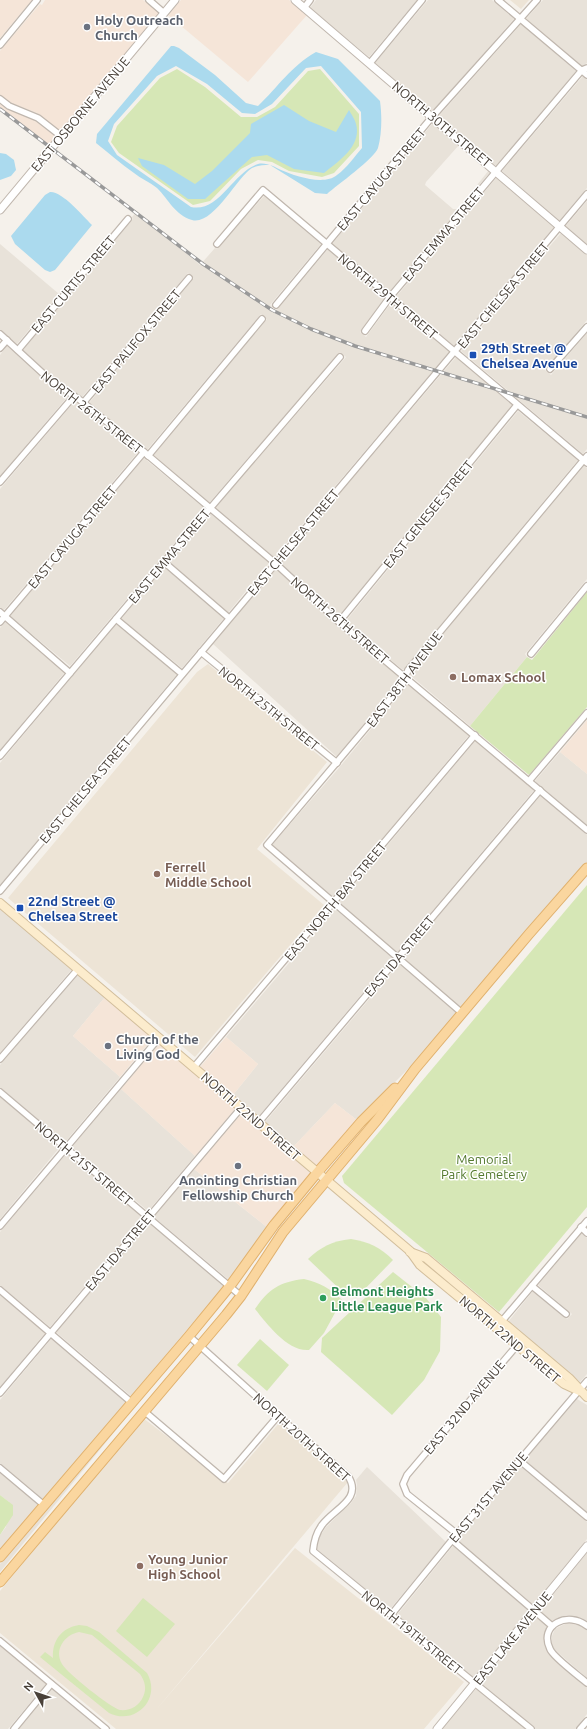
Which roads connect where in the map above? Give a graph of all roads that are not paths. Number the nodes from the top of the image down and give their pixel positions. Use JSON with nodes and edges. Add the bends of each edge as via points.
{"nodes":[{"id":1,"x":37,"y":0,"type":"edge"},
{"id":2,"x":149,"y":0,"type":"edge"},
{"id":3,"x":175,"y":0,"type":"edge"},
{"id":4,"x":295,"y":0,"type":"edge"},
{"id":5,"x":310,"y":0,"type":"edge"},
{"id":6,"x":422,"y":0,"type":"edge"},
{"id":7,"x":498,"y":0,"type":"edge"},
{"id":8,"x":537,"y":0,"type":"edge"},
{"id":9,"x":304,"y":8,"type":"junction"},
{"id":10,"x":164,"y":13,"type":"junction"},
{"id":11,"x":520,"y":19,"type":"junction"},
{"id":12,"x":0,"y":45,"type":"edge"},
{"id":13,"x":370,"y":63,"type":"junction"},
{"id":14,"x":584,"y":69,"type":"edge"},
{"id":15,"x":587,"y":75,"type":"edge"},
{"id":16,"x":0,"y":99,"type":"edge"},
{"id":17,"x":432,"y":117,"type":"junction"},
{"id":18,"x":61,"y":136,"type":"junction"},
{"id":19,"x":497,"y":171,"type":"junction"},
{"id":20,"x":587,"y":194,"type":"edge"},
{"id":21,"x":0,"y":210,"type":"edge"},
{"id":22,"x":128,"y":219,"type":"dead end"},
{"id":23,"x":560,"y":227,"type":"junction"},
{"id":24,"x":217,"y":244,"type":"dead end"},
{"id":25,"x":327,"y":244,"type":"junction"},
{"id":26,"x":587,"y":250,"type":"edge"},
{"id":27,"x":189,"y":278,"type":"dead end"},
{"id":28,"x":390,"y":297,"type":"junction"},
{"id":29,"x":276,"y":305,"type":"dead end"},
{"id":30,"x":262,"y":319,"type":"dead end"},
{"id":31,"x":587,"y":327,"type":"edge"},
{"id":32,"x":365,"y":331,"type":"dead end"},
{"id":33,"x":0,"y":334,"type":"edge"},
{"id":34,"x":7,"y":340,"type":"junction"},
{"id":35,"x":0,"y":348,"type":"edge"},
{"id":36,"x":18,"y":350,"type":"junction"},
{"id":37,"x":455,"y":351,"type":"junction"},
{"id":38,"x":340,"y":357,"type":"dead end"},
{"id":39,"x":550,"y":370,"type":"dead end"},
{"id":40,"x":74,"y":396,"type":"junction"},
{"id":41,"x":83,"y":403,"type":"junction"},
{"id":42,"x":517,"y":405,"type":"junction"},
{"id":43,"x":146,"y":454,"type":"junction"},
{"id":44,"x":586,"y":460,"type":"edge"},
{"id":45,"x":0,"y":482,"type":"edge"},
{"id":46,"x":210,"y":508,"type":"junction"},
{"id":47,"x":164,"y":562,"type":"junction"},
{"id":48,"x":275,"y":563,"type":"junction"},
{"id":49,"x":587,"y":586,"type":"edge"},
{"id":50,"x":2,"y":614,"type":"edge"},
{"id":51,"x":229,"y":618,"type":"junction"},
{"id":52,"x":116,"y":619,"type":"junction"},
{"id":53,"x":0,"y":622,"type":"edge"},
{"id":54,"x":339,"y":622,"type":"junction"},
{"id":55,"x":201,"y":652,"type":"junction"},
{"id":56,"x":530,"y":654,"type":"dead end"},
{"id":57,"x":70,"y":673,"type":"junction"},
{"id":58,"x":182,"y":674,"type":"junction"},
{"id":59,"x":405,"y":676,"type":"junction"},
{"id":60,"x":587,"y":713,"type":"edge"},
{"id":61,"x":475,"y":735,"type":"junction"},
{"id":62,"x":0,"y":756,"type":"edge"},
{"id":63,"x":337,"y":763,"type":"junction"},
{"id":64,"x":529,"y":781,"type":"junction"},
{"id":65,"x":540,"y":790,"type":"junction"},
{"id":66,"x":587,"y":830,"type":"edge"},
{"id":67,"x":587,"y":868,"type":"edge"},
{"id":68,"x":0,"y":891,"type":"edge"},
{"id":69,"x":0,"y":903,"type":"edge"},
{"id":70,"x":334,"y":903,"type":"junction"},
{"id":71,"x":398,"y":958,"type":"junction"},
{"id":72,"x":78,"y":969,"type":"junction"},
{"id":73,"x":462,"y":1013,"type":"junction"},
{"id":74,"x":159,"y":1038,"type":"junction"},
{"id":75,"x":0,"y":1059,"type":"edge"},
{"id":76,"x":194,"y":1067,"type":"junction"},
{"id":77,"x":415,"y":1069,"type":"junction"},
{"id":78,"x":0,"y":1092,"type":"edge"},
{"id":79,"x":241,"y":1108,"type":"junction"},
{"id":80,"x":259,"y":1122,"type":"junction"},
{"id":81,"x":66,"y":1147,"type":"junction"},
{"id":82,"x":316,"y":1174,"type":"junction"},
{"id":83,"x":326,"y":1182,"type":"junction"},
{"id":84,"x":148,"y":1217,"type":"junction"},
{"id":85,"x":587,"y":1221,"type":"edge"},
{"id":86,"x":0,"y":1226,"type":"edge"},
{"id":87,"x":581,"y":1227,"type":"junction"},
{"id":88,"x":587,"y":1233,"type":"edge"},
{"id":89,"x":230,"y":1286,"type":"junction"},
{"id":90,"x":532,"y":1286,"type":"junction"},
{"id":91,"x":0,"y":1290,"type":"edge"},
{"id":92,"x":241,"y":1296,"type":"junction"},
{"id":93,"x":566,"y":1314,"type":"dead end"},
{"id":94,"x":499,"y":1325,"type":"junction"},
{"id":95,"x":51,"y":1333,"type":"junction"},
{"id":96,"x":189,"y":1336,"type":"junction"},
{"id":97,"x":520,"y":1342,"type":"junction"},
{"id":98,"x":200,"y":1346,"type":"junction"},
{"id":99,"x":162,"y":1367,"type":"junction"},
{"id":100,"x":587,"y":1381,"type":"edge"},
{"id":101,"x":579,"y":1391,"type":"junction"},
{"id":102,"x":0,"y":1393,"type":"edge"},
{"id":103,"x":587,"y":1397,"type":"edge"},
{"id":104,"x":131,"y":1402,"type":"junction"},
{"id":105,"x":144,"y":1411,"type":"junction"},
{"id":106,"x":278,"y":1416,"type":"junction"},
{"id":107,"x":519,"y":1460,"type":"junction"},
{"id":108,"x":0,"y":1468,"type":"edge"},
{"id":109,"x":44,"y":1505,"type":"junction"},
{"id":110,"x":587,"y":1518,"type":"edge"},
{"id":111,"x":457,"y":1534,"type":"junction"},
{"id":112,"x":452,"y":1540,"type":"junction"},
{"id":113,"x":587,"y":1546,"type":"edge"},
{"id":114,"x":313,"y":1550,"type":"joint"},
{"id":115,"x":0,"y":1557,"type":"edge"},
{"id":116,"x":0,"y":1582,"type":"edge"},
{"id":117,"x":534,"y":1611,"type":"junction"},
{"id":118,"x":391,"y":1615,"type":"junction"},
{"id":119,"x":552,"y":1626,"type":"junction"},
{"id":120,"x":587,"y":1626,"type":"edge"},
{"id":121,"x":0,"y":1641,"type":"edge"},
{"id":122,"x":475,"y":1683,"type":"junction"},
{"id":123,"x":587,"y":1683,"type":"edge"},
{"id":124,"x":51,"y":1684,"type":"junction"},
{"id":125,"x":587,"y":1721,"type":"edge"},
{"id":126,"x":14,"y":1729,"type":"edge"},
{"id":127,"x":106,"y":1729,"type":"edge"},
{"id":128,"x":437,"y":1729,"type":"edge"},
{"id":129,"x":530,"y":1729,"type":"edge"},
{"id":130,"x":580,"y":1729,"type":"edge"}],
"edges":[{"from":1,"to":12,"type":"street"},
{"from":2,"to":10,"type":"street"},
{"from":3,"to":10,"type":"street","name":"EAST OSBORNE AVENUE"},
{"from":4,"to":9,"type":"street","name":"NORTH 30TH STREET"},
{"from":5,"to":9,"type":"street"},
{"from":6,"to":13,"type":"street"},
{"from":7,"to":11,"type":"street"},
{"from":8,"to":11,"type":"street","name":"EAST CAYUGA STREET"},
{"from":9,"to":13,"type":"street","name":"NORTH 30TH STREET"},
{"from":10,"to":18,"type":"street","name":"EAST OSBORNE AVENUE"},
{"from":11,"to":14,"type":"street"},
{"from":11,"to":17,"type":"street","name":"EAST CAYUGA STREET"},
{"from":13,"to":17,"type":"street","name":"NORTH 30TH STREET"},
{"from":14,"to":15,"type":"street"},
{"from":14,"to":19,"type":"street","name":"EAST EMMA STREET"},
{"from":16,"to":18,"type":"street","via":[[9,106],[38,118]]},
{"from":17,"to":19,"type":"street","name":"NORTH 30TH STREET"},
{"from":17,"to":25,"type":"street","name":"EAST CAYUGA STREET"},
{"from":18,"to":21,"type":"street","name":"EAST OSBORNE AVENUE"},
{"from":19,"to":23,"type":"street","name":"NORTH 30TH STREET"},
{"from":19,"to":28,"type":"street","name":"EAST EMMA STREET"},
{"from":20,"to":23,"type":"street","name":"EAST CHELSEA STREET"},
{"from":22,"to":36,"type":"street","name":"EAST CURTIS STREET"},
{"from":23,"to":26,"type":"street","name":"NORTH 30TH STREET"},
{"from":23,"to":37,"type":"street","name":"EAST CHELSEA STREET"},
{"from":24,"to":25,"type":"street","name":"NORTH 29TH STREET","via":[[263,190]]},
{"from":25,"to":28,"type":"street","name":"NORTH 29TH STREET"},
{"from":25,"to":29,"type":"street","name":"EAST CAYUGA STREET"},
{"from":27,"to":41,"type":"street","name":"EAST PALIFOX STREET"},
{"from":28,"to":32,"type":"street","name":"EAST EMMA STREET"},
{"from":28,"to":37,"type":"street","name":"NORTH 29TH STREET"},
{"from":30,"to":43,"type":"street","name":"EAST CAYUGA STREET"},
{"from":31,"to":39,"type":"street"},
{"from":33,"to":34,"type":"street","name":"NORTH 26TH STREET"},
{"from":34,"to":35,"type":"street"},
{"from":34,"to":36,"type":"street","name":"NORTH 26TH STREET"},
{"from":36,"to":40,"type":"street","name":"NORTH 26TH STREET","via":[[49,379]]},
{"from":37,"to":42,"type":"street","name":"NORTH 29TH STREET"},
{"from":37,"to":48,"type":"street","name":"EAST CHELSEA STREET"},
{"from":38,"to":46,"type":"street","name":"EAST EMMA STREET"},
{"from":40,"to":41,"type":"street","name":"NORTH 26TH STREET"},
{"from":40,"to":45,"type":"street","name":"EAST PALIFOX STREET"},
{"from":41,"to":43,"type":"street","name":"NORTH 26TH STREET"},
{"from":42,"to":44,"type":"street","name":"NORTH 29TH STREET"},
{"from":42,"to":54,"type":"street","name":"EAST GENESEE STREET"},
{"from":43,"to":46,"type":"street","name":"NORTH 26TH STREET"},
{"from":43,"to":50,"type":"street","name":"EAST CAYUGA STREET"},
{"from":44,"to":59,"type":"street","name":"EAST 38TH AVENUE"},
{"from":46,"to":47,"type":"street","name":"EAST EMMA STREET"},
{"from":46,"to":48,"type":"street","name":"NORTH 26TH STREET"},
{"from":47,"to":51,"type":"street"},
{"from":47,"to":52,"type":"street","name":"EAST EMMA STREET"},
{"from":48,"to":51,"type":"street","name":"EAST CHELSEA STREET"},
{"from":48,"to":54,"type":"street","name":"NORTH 26TH STREET"},
{"from":49,"to":56,"type":"street"},
{"from":50,"to":53,"type":"street","name":"EAST CAYUGA STREET"},
{"from":50,"to":57,"type":"street"},
{"from":51,"to":55,"type":"street","name":"EAST CHELSEA STREET"},
{"from":52,"to":57,"type":"street","name":"EAST EMMA STREET"},
{"from":52,"to":58,"type":"street"},
{"from":54,"to":59,"type":"street","name":"NORTH 26TH STREET"},
{"from":55,"to":58,"type":"street","name":"EAST CHELSEA STREET"},
{"from":55,"to":63,"type":"street","name":"NORTH 25TH STREET"},
{"from":57,"to":62,"type":"street","name":"EAST EMMA STREET"},
{"from":58,"to":68,"type":"street","name":"EAST CHELSEA STREET"},
{"from":59,"to":61,"type":"street","name":"NORTH 26TH STREET"},
{"from":59,"to":63,"type":"street","name":"EAST 38TH AVENUE","via":[[402,685]]},
{"from":60,"to":64,"type":"street"},
{"from":61,"to":64,"type":"street","name":"NORTH 26TH STREET"},
{"from":61,"to":70,"type":"street","name":"EAST NORTH BAY STREET"},
{"from":63,"to":70,"type":"street","name":"EAST 38TH AVENUE","via":[[266,845]]},
{"from":64,"to":65,"type":"street","name":"NORTH 26TH STREET"},
{"from":65,"to":66,"type":"street","name":"NORTH 26TH STREET"},
{"from":65,"to":71,"type":"street","name":"EAST IDA STREET"},
{"from":67,"to":73,"type":"main road"},
{"from":69,"to":72,"type":"main road","name":"NORTH 22ND STREET"},
{"from":70,"to":71,"type":"street"},
{"from":70,"to":76,"type":"street","name":"EAST NORTH BAY STREET"},
{"from":71,"to":73,"type":"street"},
{"from":71,"to":80,"type":"street","name":"EAST IDA STREET"},
{"from":72,"to":74,"type":"main road","name":"NORTH 22ND STREET"},
{"from":72,"to":75,"type":"street"},
{"from":73,"to":77,"type":"main road"},
{"from":74,"to":76,"type":"main road","name":"NORTH 22ND STREET"},
{"from":74,"to":81,"type":"street"},
{"from":76,"to":79,"type":"main road","name":"NORTH 22ND STREET"},
{"from":77,"to":82,"type":"main road","via":[[360,1122]]},
{"from":77,"to":83,"type":"main road"},
{"from":78,"to":81,"type":"street","name":"NORTH 21ST STREET"},
{"from":79,"to":80,"type":"main road","name":"NORTH 22ND STREET"},
{"from":79,"to":84,"type":"street","name":"EAST IDA STREET"},
{"from":80,"to":82,"type":"main road","name":"NORTH 22ND STREET"},
{"from":81,"to":84,"type":"street","name":"NORTH 21ST STREET"},
{"from":81,"to":86,"type":"street"},
{"from":82,"to":83,"type":"main road","name":"NORTH 22ND STREET"},
{"from":82,"to":89,"type":"main road","via":[[274,1225]]},
{"from":83,"to":92,"type":"main road","via":[[283,1232]]},
{"from":83,"to":94,"type":"main road","name":"NORTH 22ND STREET","via":[[410,1251],[426,1258]]},
{"from":84,"to":89,"type":"street","name":"NORTH 21ST STREET"},
{"from":84,"to":95,"type":"street","name":"EAST IDA STREET"},
{"from":85,"to":87,"type":"street"},
{"from":87,"to":88,"type":"street"},
{"from":87,"to":90,"type":"street"},
{"from":89,"to":92,"type":"street","name":"NORTH 21ST STREET"},
{"from":89,"to":96,"type":"main road"},
{"from":90,"to":93,"type":"street"},
{"from":90,"to":94,"type":"street"},
{"from":91,"to":95,"type":"street"},
{"from":92,"to":98,"type":"main road"},
{"from":94,"to":97,"type":"main road","name":"NORTH 22ND STREET"},
{"from":95,"to":102,"type":"street","name":"EAST IDA STREET"},
{"from":95,"to":104,"type":"street"},
{"from":96,"to":98,"type":"street","name":"NORTH 20TH STREET"},
{"from":96,"to":99,"type":"main road"},
{"from":97,"to":101,"type":"main road","name":"NORTH 22ND STREET","via":[[569,1378]]},
{"from":97,"to":111,"type":"street","name":"EAST 32ND AVENUE","via":[[407,1475],[403,1484],[407,1494]]},
{"from":98,"to":105,"type":"main road"},
{"from":98,"to":106,"type":"street","name":"NORTH 20TH STREET"},
{"from":99,"to":104,"type":"main road"},
{"from":99,"to":105,"type":"main road","via":[[143,1395]]},
{"from":100,"to":101,"type":"street","name":"EAST 31ST AVENUE"},
{"from":101,"to":103,"type":"main road","name":"NORTH 22ND STREET"},
{"from":101,"to":107,"type":"street","name":"EAST 31ST AVENUE"},
{"from":104,"to":109,"type":"main road"},
{"from":105,"to":106,"type":"street","via":[[224,1479]]},
{"from":105,"to":116,"type":"main road"},
{"from":106,"to":114,"type":"street","name":"NORTH 20TH STREET","via":[[348,1476],[353,1484],[352,1494],[348,1500],[322,1524],[315,1536]]},
{"from":107,"to":110,"type":"street"},
{"from":107,"to":111,"type":"street","name":"EAST 31ST AVENUE"},
{"from":108,"to":109,"type":"street"},
{"from":109,"to":115,"type":"main road"},
{"from":111,"to":112,"type":"street","name":"EAST 31ST AVENUE"},
{"from":112,"to":117,"type":"street"},
{"from":112,"to":118,"type":"street","name":"EAST 31ST AVENUE"},
{"from":113,"to":117,"type":"street","name":"EAST LAKE AVENUE"},
{"from":114,"to":118,"type":"street","name":"NORTH 19TH STREET"},
{"from":117,"to":119,"type":"street"},
{"from":117,"to":122,"type":"street","name":"EAST LAKE AVENUE"},
{"from":118,"to":122,"type":"street","name":"NORTH 19TH STREET"},
{"from":119,"to":120,"type":"street","via":[[566,1619],[582,1622]]},
{"from":119,"to":123,"type":"street","via":[[548,1635],[551,1651]]},
{"from":121,"to":124,"type":"street"},
{"from":122,"to":128,"type":"street","name":"EAST LAKE AVENUE"},
{"from":122,"to":129,"type":"street","name":"NORTH 19TH STREET"},
{"from":124,"to":126,"type":"street"},
{"from":124,"to":127,"type":"street"},
{"from":125,"to":130,"type":"street"}]}
